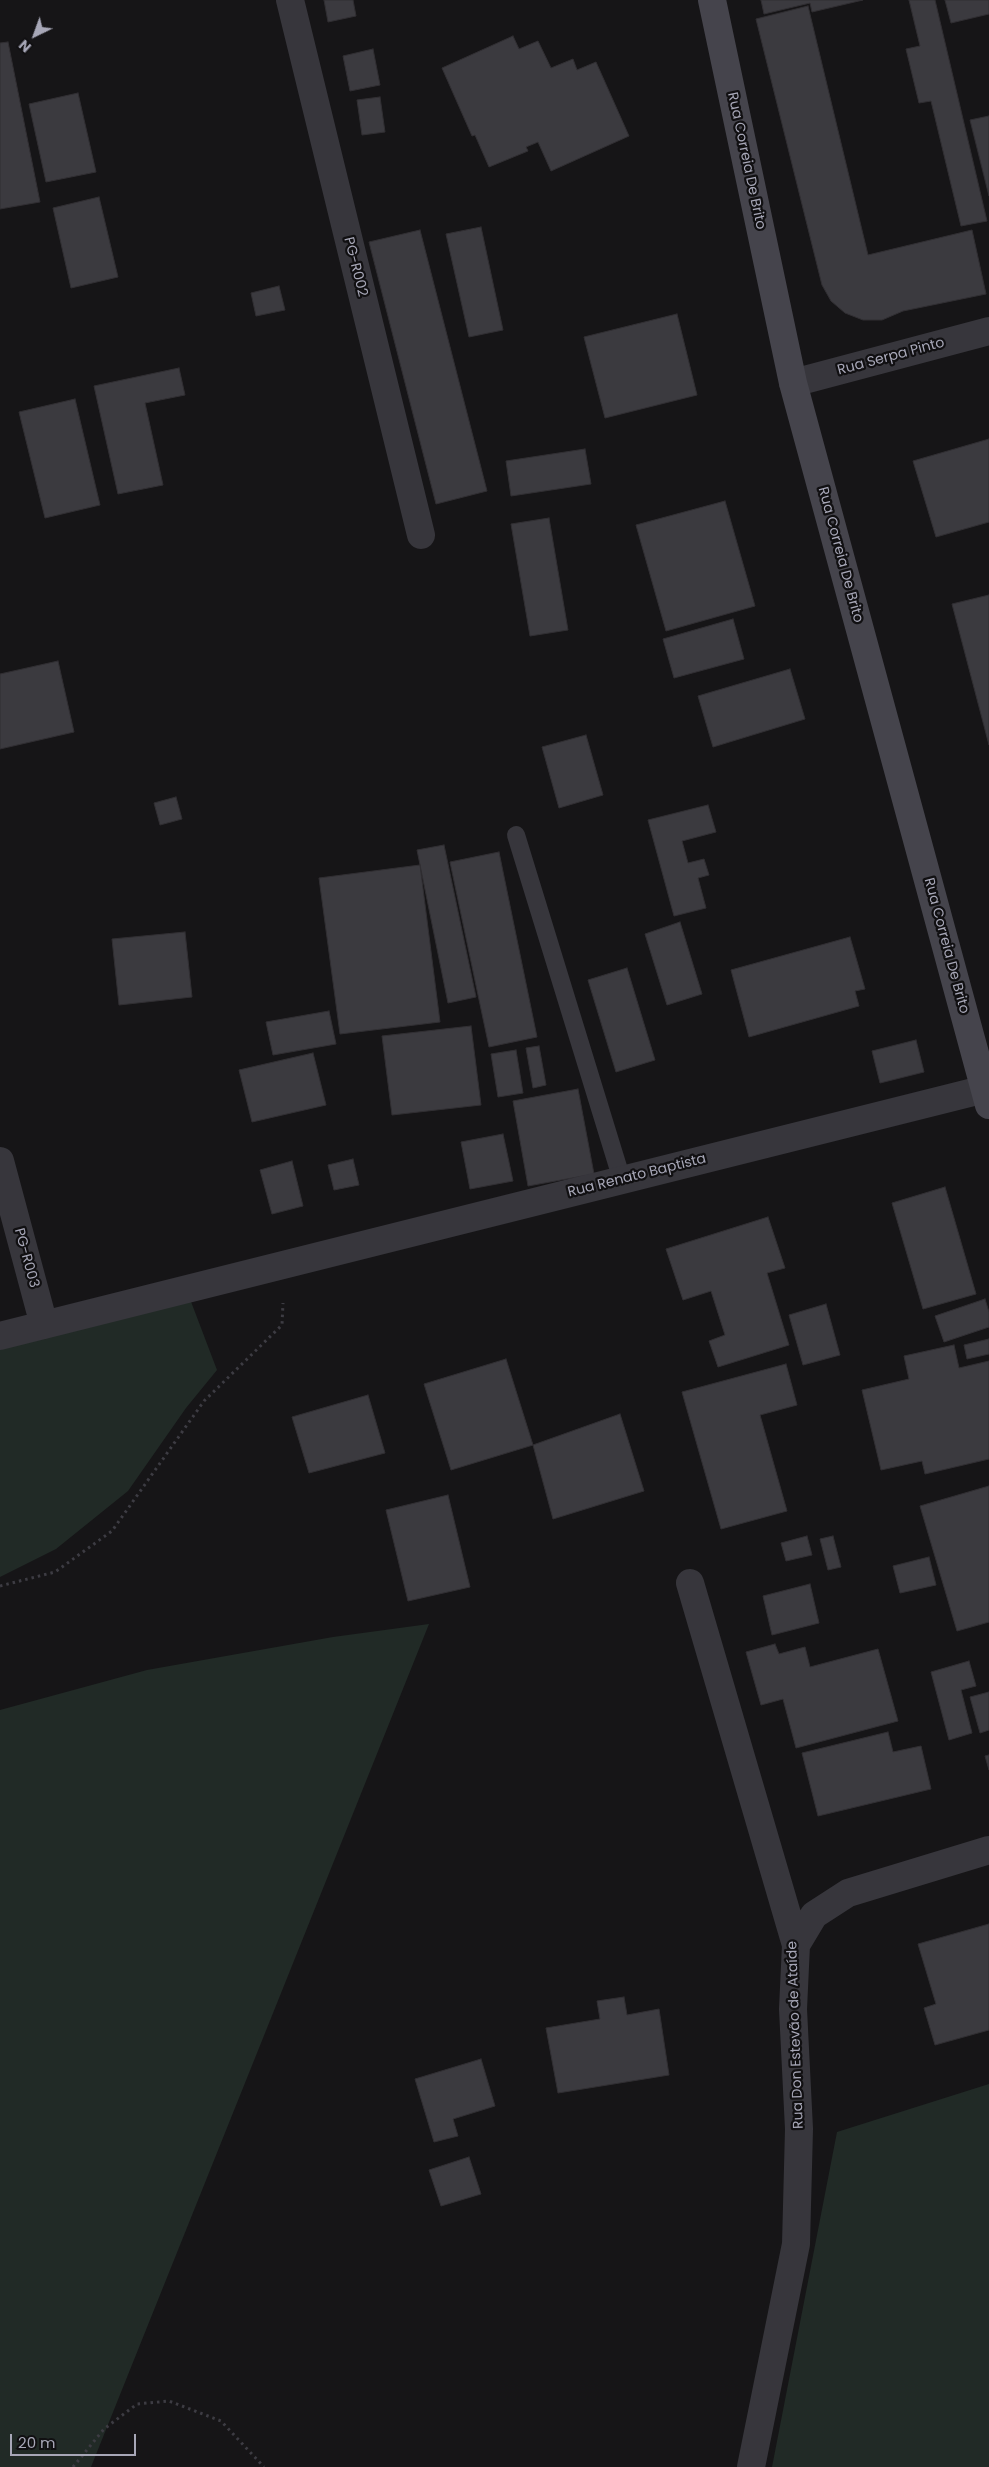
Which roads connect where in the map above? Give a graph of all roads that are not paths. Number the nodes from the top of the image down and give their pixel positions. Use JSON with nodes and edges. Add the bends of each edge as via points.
{"nodes":[{"id":1,"x":290,"y":0,"type":"edge"},
{"id":2,"x":712,"y":0,"type":"edge"},
{"id":3,"x":989,"y":331,"type":"edge"},
{"id":4,"x":793,"y":383,"type":"junction"},
{"id":5,"x":421,"y":535,"type":"dead end"},
{"id":6,"x":516,"y":836,"type":"dead end"},
{"id":7,"x":988,"y":1094,"type":"edge"},
{"id":8,"x":0,"y":1161,"type":"edge"},
{"id":9,"x":622,"y":1180,"type":"junction"},
{"id":10,"x":44,"y":1325,"type":"junction"},
{"id":11,"x":0,"y":1336,"type":"edge"},
{"id":12,"x":690,"y":1583,"type":"dead end"},
{"id":13,"x":989,"y":1850,"type":"edge"},
{"id":14,"x":796,"y":1946,"type":"junction"},
{"id":15,"x":751,"y":2467,"type":"edge"}],
"edges":[{"from":1,"to":5,"type":"street","name":"PG-R002"},
{"from":2,"to":4,"type":"street","name":"Rua Correia De Brito"},
{"from":3,"to":4,"type":"street","name":"Rua Serpa Pinto"},
{"from":4,"to":7,"type":"street","name":"Rua Correia De Brito"},
{"from":6,"to":9,"type":"lane"},
{"from":7,"to":9,"type":"street","name":"Rua Renato Baptista"},
{"from":8,"to":10,"type":"street","name":"PG-R003"},
{"from":9,"to":10,"type":"street","name":"Rua Renato Baptista"},
{"from":10,"to":11,"type":"street","name":"Rua Renato Baptista"},
{"from":12,"to":14,"type":"street","name":"Rua Don Estevão de Ataíde"},
{"from":13,"to":14,"type":"street","via":[[848,1893],[814,1916]]},
{"from":14,"to":15,"type":"street","name":"Rua Don Estevão de Ataíde","via":[[793,2009],[799,2129],[796,2244]]}]}
